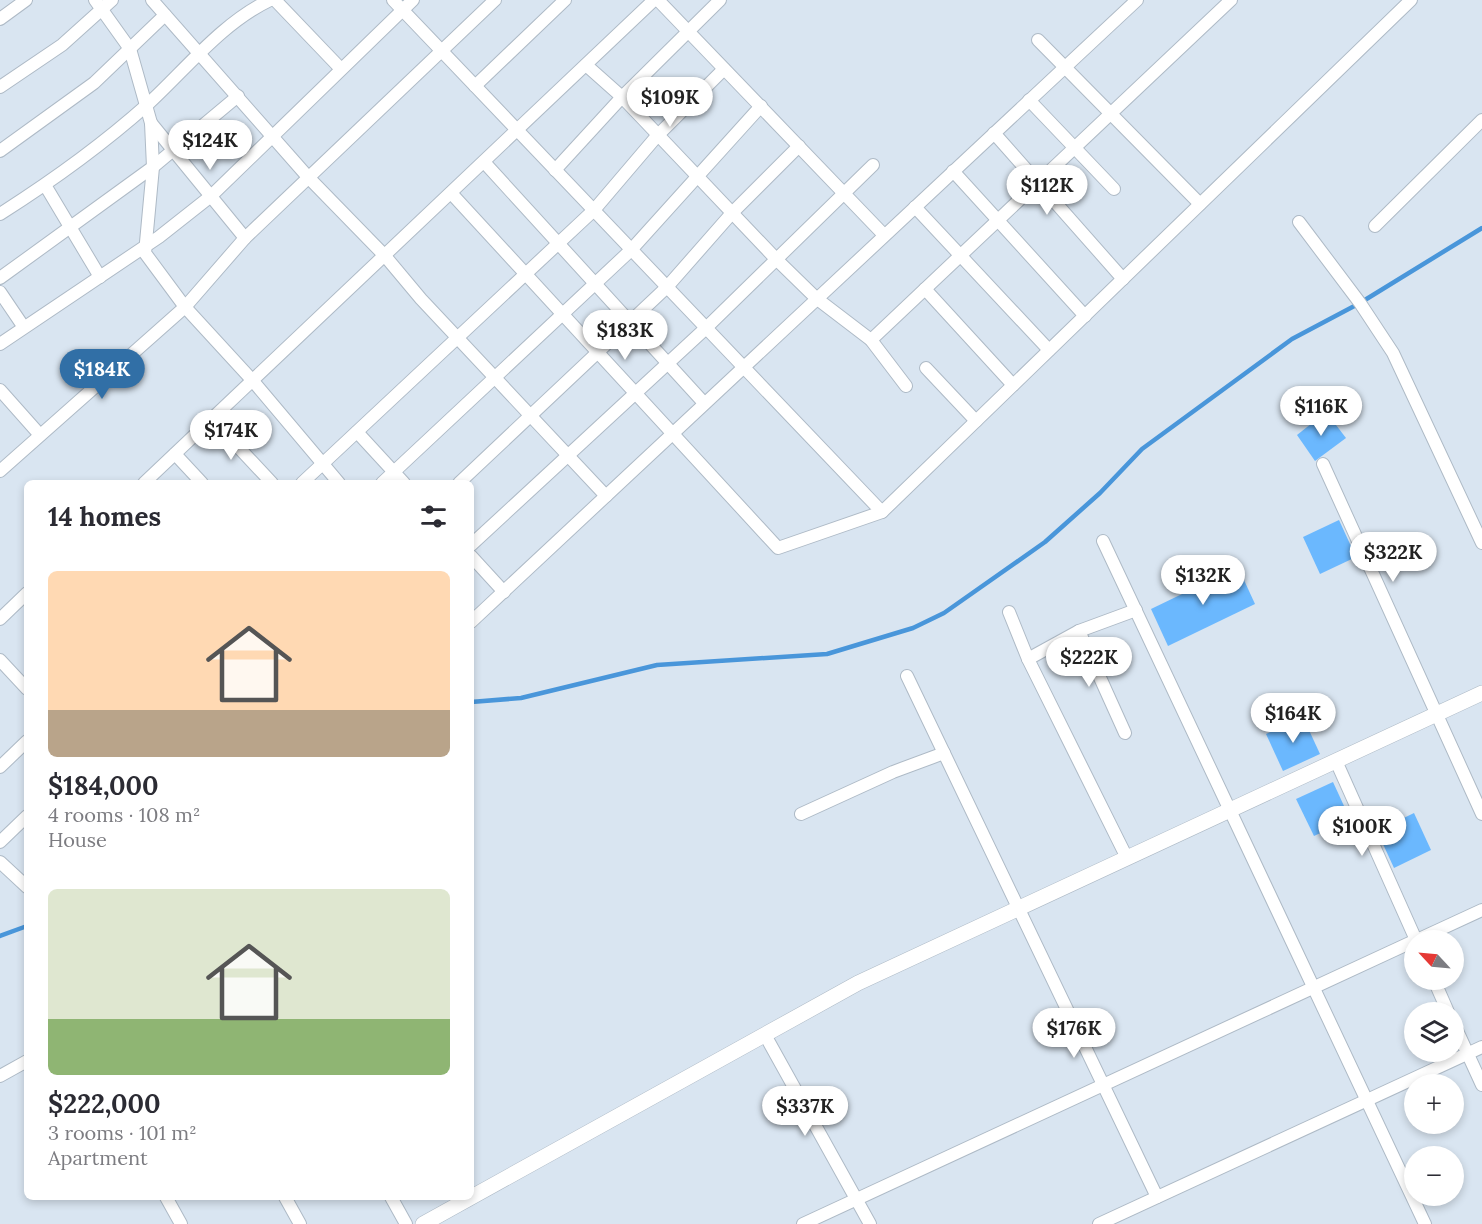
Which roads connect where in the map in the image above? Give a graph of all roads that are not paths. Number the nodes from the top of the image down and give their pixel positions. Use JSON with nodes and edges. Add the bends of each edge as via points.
{"nodes":[{"id":1,"x":26,"y":0,"type":"edge"},
{"id":2,"x":112,"y":0,"type":"edge"},
{"id":3,"x":152,"y":0,"type":"edge"},
{"id":4,"x":270,"y":0,"type":"edge"},
{"id":5,"x":275,"y":0,"type":"edge"},
{"id":6,"x":393,"y":0,"type":"edge"},
{"id":7,"x":412,"y":0,"type":"edge"},
{"id":8,"x":495,"y":0,"type":"edge"},
{"id":9,"x":565,"y":0,"type":"edge"},
{"id":10,"x":656,"y":0,"type":"edge"},
{"id":11,"x":720,"y":0,"type":"edge"},
{"id":12,"x":1137,"y":0,"type":"edge"},
{"id":13,"x":1231,"y":0,"type":"edge"},
{"id":14,"x":1411,"y":0,"type":"edge"},
{"id":15,"x":99,"y":4,"type":"edge"},
{"id":16,"x":403,"y":10,"type":"junction"},
{"id":17,"x":165,"y":15,"type":"junction"},
{"id":18,"x":0,"y":19,"type":"edge"},
{"id":19,"x":689,"y":32,"type":"junction"},
{"id":20,"x":1038,"y":40,"type":"dead end"},
{"id":21,"x":130,"y":49,"type":"junction"},
{"id":22,"x":442,"y":52,"type":"junction"},
{"id":23,"x":200,"y":54,"type":"junction"},
{"id":24,"x":586,"y":65,"type":"junction"},
{"id":25,"x":1065,"y":67,"type":"junction"},
{"id":26,"x":341,"y":69,"type":"junction"},
{"id":27,"x":724,"y":69,"type":"junction"},
{"id":28,"x":475,"y":86,"type":"junction"},
{"id":29,"x":0,"y":87,"type":"edge"},
{"id":30,"x":238,"y":96,"type":"junction"},
{"id":31,"x":622,"y":97,"type":"junction"},
{"id":32,"x":1029,"y":100,"type":"junction"},
{"id":33,"x":146,"y":105,"type":"junction"},
{"id":34,"x":761,"y":106,"type":"junction"},
{"id":35,"x":1111,"y":114,"type":"junction"},
{"id":36,"x":1482,"y":120,"type":"edge"},
{"id":37,"x":151,"y":123,"type":"junction"},
{"id":38,"x":518,"y":130,"type":"junction"},
{"id":39,"x":994,"y":133,"type":"junction"},
{"id":40,"x":273,"y":135,"type":"junction"},
{"id":41,"x":657,"y":136,"type":"junction"},
{"id":42,"x":799,"y":146,"type":"junction"},
{"id":43,"x":1075,"y":148,"type":"junction"},
{"id":44,"x":172,"y":149,"type":"junction"},
{"id":45,"x":0,"y":151,"type":"edge"},
{"id":46,"x":484,"y":162,"type":"junction"},
{"id":47,"x":873,"y":165,"type":"dead end"},
{"id":48,"x":153,"y":167,"type":"junction"},
{"id":49,"x":555,"y":170,"type":"junction"},
{"id":50,"x":953,"y":171,"type":"junction"},
{"id":51,"x":696,"y":176,"type":"junction"},
{"id":52,"x":308,"y":177,"type":"junction"},
{"id":53,"x":1038,"y":182,"type":"junction"},
{"id":54,"x":45,"y":185,"type":"junction"},
{"id":55,"x":1114,"y":189,"type":"dead end"},
{"id":56,"x":451,"y":193,"type":"junction"},
{"id":57,"x":844,"y":193,"type":"junction"},
{"id":58,"x":211,"y":196,"type":"junction"},
{"id":59,"x":1200,"y":204,"type":"junction"},
{"id":60,"x":915,"y":207,"type":"junction"},
{"id":61,"x":594,"y":210,"type":"junction"},
{"id":62,"x":0,"y":213,"type":"edge"},
{"id":63,"x":732,"y":213,"type":"junction"},
{"id":64,"x":998,"y":220,"type":"junction"},
{"id":65,"x":1299,"y":222,"type":"dead end"},
{"id":66,"x":1375,"y":226,"type":"dead end"},
{"id":67,"x":72,"y":228,"type":"junction"},
{"id":68,"x":884,"y":235,"type":"junction"},
{"id":69,"x":245,"y":238,"type":"junction"},
{"id":70,"x":558,"y":243,"type":"junction"},
{"id":71,"x":145,"y":247,"type":"junction"},
{"id":72,"x":631,"y":250,"type":"junction"},
{"id":73,"x":385,"y":256,"type":"junction"},
{"id":74,"x":960,"y":256,"type":"junction"},
{"id":75,"x":776,"y":259,"type":"junction"},
{"id":76,"x":525,"y":274,"type":"junction"},
{"id":77,"x":100,"y":277,"type":"junction"},
{"id":78,"x":0,"y":278,"type":"edge"},
{"id":79,"x":1123,"y":279,"type":"junction"},
{"id":80,"x":595,"y":284,"type":"junction"},
{"id":81,"x":667,"y":287,"type":"junction"},
{"id":82,"x":925,"y":289,"type":"junction"},
{"id":83,"x":0,"y":292,"type":"edge"},
{"id":84,"x":816,"y":298,"type":"junction"},
{"id":85,"x":185,"y":307,"type":"junction"},
{"id":86,"x":562,"y":314,"type":"junction"},
{"id":87,"x":1085,"y":316,"type":"junction"},
{"id":88,"x":630,"y":322,"type":"junction"},
{"id":89,"x":23,"y":326,"type":"junction"},
{"id":90,"x":706,"y":328,"type":"junction"},
{"id":91,"x":457,"y":338,"type":"junction"},
{"id":92,"x":871,"y":340,"type":"junction"},
{"id":93,"x":0,"y":344,"type":"edge"},
{"id":94,"x":1049,"y":350,"type":"junction"},
{"id":95,"x":598,"y":352,"type":"junction"},
{"id":96,"x":667,"y":363,"type":"junction"},
{"id":97,"x":743,"y":366,"type":"junction"},
{"id":98,"x":926,"y":368,"type":"dead end"},
{"id":99,"x":495,"y":378,"type":"junction"},
{"id":100,"x":253,"y":381,"type":"junction"},
{"id":101,"x":1013,"y":385,"type":"junction"},
{"id":102,"x":906,"y":386,"type":"dead end"},
{"id":103,"x":0,"y":390,"type":"edge"},
{"id":104,"x":635,"y":393,"type":"junction"},
{"id":105,"x":704,"y":403,"type":"junction"},
{"id":106,"x":530,"y":415,"type":"junction"},
{"id":107,"x":212,"y":419,"type":"junction"},
{"id":108,"x":976,"y":421,"type":"junction"},
{"id":109,"x":357,"y":432,"type":"junction"},
{"id":110,"x":672,"y":433,"type":"junction"},
{"id":111,"x":40,"y":435,"type":"junction"},
{"id":112,"x":175,"y":454,"type":"junction"},
{"id":113,"x":568,"y":455,"type":"junction"},
{"id":114,"x":323,"y":464,"type":"junction"},
{"id":115,"x":1323,"y":464,"type":"dead end"},
{"id":116,"x":0,"y":471,"type":"edge"},
{"id":117,"x":394,"y":472,"type":"junction"},
{"id":118,"x":147,"y":480,"type":"edge"},
{"id":119,"x":199,"y":480,"type":"edge"},
{"id":120,"x":269,"y":480,"type":"edge"},
{"id":121,"x":305,"y":480,"type":"edge"},
{"id":122,"x":336,"y":480,"type":"edge"},
{"id":123,"x":385,"y":480,"type":"edge"},
{"id":124,"x":401,"y":480,"type":"edge"},
{"id":125,"x":462,"y":480,"type":"edge"},
{"id":126,"x":606,"y":496,"type":"junction"},
{"id":127,"x":882,"y":512,"type":"junction"},
{"id":128,"x":1102,"y":541,"type":"dead end"},
{"id":129,"x":474,"y":542,"type":"edge"},
{"id":130,"x":1482,"y":543,"type":"edge"},
{"id":131,"x":474,"y":559,"type":"edge"},
{"id":132,"x":504,"y":592,"type":"junction"},
{"id":133,"x":24,"y":596,"type":"edge"},
{"id":134,"x":1136,"y":610,"type":"junction"},
{"id":135,"x":1009,"y":612,"type":"dead end"},
{"id":136,"x":0,"y":619,"type":"edge"},
{"id":137,"x":474,"y":619,"type":"edge"},
{"id":138,"x":1079,"y":631,"type":"junction"},
{"id":139,"x":1028,"y":658,"type":"junction"},
{"id":140,"x":0,"y":660,"type":"edge"},
{"id":141,"x":907,"y":676,"type":"dead end"},
{"id":142,"x":24,"y":686,"type":"edge"},
{"id":143,"x":1482,"y":693,"type":"edge"},
{"id":144,"x":1435,"y":715,"type":"junction"},
{"id":145,"x":1125,"y":733,"type":"dead end"},
{"id":146,"x":24,"y":744,"type":"edge"},
{"id":147,"x":944,"y":753,"type":"junction"},
{"id":148,"x":1336,"y":761,"type":"junction"},
{"id":149,"x":0,"y":766,"type":"edge"},
{"id":150,"x":1230,"y":810,"type":"junction"},
{"id":151,"x":801,"y":814,"type":"dead end"},
{"id":152,"x":1482,"y":814,"type":"edge"},
{"id":153,"x":24,"y":819,"type":"edge"},
{"id":154,"x":0,"y":842,"type":"edge"},
{"id":155,"x":1127,"y":858,"type":"junction"},
{"id":156,"x":0,"y":862,"type":"edge"},
{"id":157,"x":24,"y":886,"type":"edge"},
{"id":158,"x":1019,"y":909,"type":"junction"},
{"id":159,"x":1482,"y":910,"type":"edge"},
{"id":160,"x":1411,"y":930,"type":"edge"},
{"id":161,"x":1439,"y":930,"type":"edge"},
{"id":162,"x":1404,"y":946,"type":"edge"},
{"id":163,"x":1313,"y":988,"type":"junction"},
{"id":164,"x":765,"y":1035,"type":"junction"},
{"id":165,"x":1464,"y":1047,"type":"edge"},
{"id":166,"x":1482,"y":1047,"type":"edge"},
{"id":167,"x":1467,"y":1054,"type":"junction"},
{"id":168,"x":24,"y":1063,"type":"edge"},
{"id":169,"x":0,"y":1076,"type":"edge"},
{"id":170,"x":1482,"y":1085,"type":"edge"},
{"id":171,"x":1103,"y":1086,"type":"junction"},
{"id":172,"x":1366,"y":1100,"type":"junction"},
{"id":173,"x":474,"y":1196,"type":"edge"},
{"id":174,"x":1157,"y":1197,"type":"junction"},
{"id":175,"x":168,"y":1200,"type":"edge"},
{"id":176,"x":287,"y":1200,"type":"edge"},
{"id":177,"x":393,"y":1200,"type":"edge"},
{"id":178,"x":466,"y":1200,"type":"edge"},
{"id":179,"x":857,"y":1200,"type":"junction"},
{"id":180,"x":181,"y":1224,"type":"edge"},
{"id":181,"x":300,"y":1224,"type":"edge"},
{"id":182,"x":406,"y":1224,"type":"edge"},
{"id":183,"x":423,"y":1224,"type":"edge"},
{"id":184,"x":803,"y":1224,"type":"edge"},
{"id":185,"x":870,"y":1224,"type":"edge"},
{"id":186,"x":1099,"y":1224,"type":"edge"},
{"id":187,"x":1425,"y":1224,"type":"edge"}],
"edges":[{"from":1,"to":18,"type":"street"},
{"from":2,"to":15,"type":"street"},
{"from":3,"to":17,"type":"street"},
{"from":4,"to":23,"type":"street","via":[[234,21]]},
{"from":5,"to":26,"type":"street"},
{"from":6,"to":16,"type":"street"},
{"from":7,"to":16,"type":"street"},
{"from":8,"to":22,"type":"street"},
{"from":9,"to":28,"type":"street"},
{"from":10,"to":19,"type":"street"},
{"from":10,"to":24,"type":"street"},
{"from":11,"to":19,"type":"street"},
{"from":12,"to":25,"type":"street"},
{"from":13,"to":35,"type":"street"},
{"from":14,"to":59,"type":"street"},
{"from":15,"to":21,"type":"street"},
{"from":15,"to":29,"type":"street","via":[[62,45]]},
{"from":16,"to":22,"type":"street"},
{"from":16,"to":26,"type":"street"},
{"from":17,"to":21,"type":"street"},
{"from":17,"to":23,"type":"street"},
{"from":19,"to":27,"type":"street"},
{"from":19,"to":31,"type":"street"},
{"from":20,"to":25,"type":"street"},
{"from":21,"to":33,"type":"street"},
{"from":21,"to":45,"type":"street","via":[[94,83]]},
{"from":22,"to":28,"type":"street"},
{"from":22,"to":52,"type":"street"},
{"from":23,"to":30,"type":"street"},
{"from":23,"to":33,"type":"street"},
{"from":24,"to":31,"type":"street"},
{"from":24,"to":38,"type":"street"},
{"from":25,"to":32,"type":"street"},
{"from":25,"to":35,"type":"street"},
{"from":26,"to":40,"type":"street"},
{"from":27,"to":34,"type":"street"},
{"from":27,"to":41,"type":"street"},
{"from":28,"to":38,"type":"street"},
{"from":30,"to":40,"type":"street"},
{"from":30,"to":44,"type":"street"},
{"from":31,"to":41,"type":"street"},
{"from":31,"to":49,"type":"street"},
{"from":32,"to":39,"type":"street"},
{"from":32,"to":43,"type":"street"},
{"from":33,"to":37,"type":"street"},
{"from":33,"to":54,"type":"street"},
{"from":34,"to":42,"type":"street"},
{"from":34,"to":51,"type":"street"},
{"from":35,"to":43,"type":"street"},
{"from":35,"to":59,"type":"street"},
{"from":36,"to":66,"type":"street"},
{"from":37,"to":44,"type":"street"},
{"from":37,"to":48,"type":"street"},
{"from":38,"to":46,"type":"street"},
{"from":38,"to":49,"type":"street"},
{"from":39,"to":50,"type":"street"},
{"from":39,"to":53,"type":"street"},
{"from":40,"to":52,"type":"street"},
{"from":40,"to":58,"type":"street"},
{"from":41,"to":51,"type":"street"},
{"from":41,"to":61,"type":"street"},
{"from":42,"to":57,"type":"street"},
{"from":42,"to":63,"type":"street"},
{"from":43,"to":53,"type":"street"},
{"from":43,"to":55,"type":"street"},
{"from":44,"to":48,"type":"street"},
{"from":44,"to":58,"type":"street"},
{"from":46,"to":56,"type":"street"},
{"from":46,"to":70,"type":"street"},
{"from":47,"to":57,"type":"street"},
{"from":48,"to":67,"type":"street"},
{"from":48,"to":71,"type":"street"},
{"from":49,"to":61,"type":"street"},
{"from":50,"to":60,"type":"street"},
{"from":50,"to":64,"type":"street"},
{"from":51,"to":63,"type":"street"},
{"from":51,"to":72,"type":"street"},
{"from":52,"to":69,"type":"street"},
{"from":52,"to":73,"type":"street"},
{"from":53,"to":64,"type":"street"},
{"from":53,"to":79,"type":"street"},
{"from":54,"to":62,"type":"street"},
{"from":54,"to":67,"type":"street"},
{"from":56,"to":73,"type":"street"},
{"from":56,"to":76,"type":"street"},
{"from":57,"to":68,"type":"street"},
{"from":57,"to":75,"type":"street"},
{"from":58,"to":69,"type":"street"},
{"from":58,"to":71,"type":"street"},
{"from":59,"to":79,"type":"street"},
{"from":60,"to":68,"type":"street"},
{"from":60,"to":74,"type":"street"},
{"from":61,"to":70,"type":"street"},
{"from":61,"to":72,"type":"street"},
{"from":63,"to":75,"type":"street"},
{"from":63,"to":81,"type":"street"},
{"from":64,"to":74,"type":"street"},
{"from":64,"to":87,"type":"street"},
{"from":65,"to":130,"type":"street","via":[[1393,353]]},
{"from":67,"to":77,"type":"street"},
{"from":67,"to":78,"type":"street"},
{"from":68,"to":84,"type":"street"},
{"from":69,"to":85,"type":"street"},
{"from":70,"to":76,"type":"street"},
{"from":70,"to":80,"type":"street"},
{"from":71,"to":77,"type":"street"},
{"from":71,"to":85,"type":"street","via":[[145,253]]},
{"from":72,"to":80,"type":"street"},
{"from":72,"to":81,"type":"street"},
{"from":73,"to":91,"type":"street"},
{"from":73,"to":100,"type":"street"},
{"from":74,"to":82,"type":"street"},
{"from":74,"to":94,"type":"street"},
{"from":75,"to":84,"type":"street"},
{"from":75,"to":90,"type":"street"},
{"from":76,"to":86,"type":"street"},
{"from":76,"to":91,"type":"street"},
{"from":77,"to":89,"type":"street"},
{"from":79,"to":87,"type":"street"},
{"from":80,"to":86,"type":"street"},
{"from":80,"to":88,"type":"street"},
{"from":81,"to":88,"type":"street"},
{"from":81,"to":90,"type":"street"},
{"from":82,"to":92,"type":"street"},
{"from":82,"to":101,"type":"street"},
{"from":83,"to":89,"type":"street"},
{"from":84,"to":92,"type":"street"},
{"from":84,"to":97,"type":"street"},
{"from":85,"to":100,"type":"street"},
{"from":85,"to":111,"type":"street"},
{"from":86,"to":95,"type":"street"},
{"from":86,"to":99,"type":"street"},
{"from":87,"to":94,"type":"street"},
{"from":88,"to":95,"type":"street"},
{"from":88,"to":96,"type":"street"},
{"from":89,"to":93,"type":"street"},
{"from":90,"to":96,"type":"street"},
{"from":90,"to":97,"type":"street"},
{"from":91,"to":99,"type":"street"},
{"from":91,"to":109,"type":"street"},
{"from":92,"to":102,"type":"street"},
{"from":94,"to":101,"type":"street"},
{"from":95,"to":104,"type":"street"},
{"from":95,"to":106,"type":"street"},
{"from":96,"to":104,"type":"street"},
{"from":96,"to":105,"type":"street"},
{"from":97,"to":105,"type":"street"},
{"from":97,"to":127,"type":"street"},
{"from":98,"to":108,"type":"street"},
{"from":99,"to":106,"type":"street"},
{"from":99,"to":117,"type":"street"},
{"from":100,"to":107,"type":"street"},
{"from":100,"to":114,"type":"street"},
{"from":101,"to":108,"type":"street"},
{"from":103,"to":111,"type":"street"},
{"from":104,"to":110,"type":"street"},
{"from":104,"to":113,"type":"street"},
{"from":105,"to":110,"type":"street"},
{"from":106,"to":113,"type":"street"},
{"from":106,"to":125,"type":"street"},
{"from":107,"to":112,"type":"street"},
{"from":107,"to":120,"type":"street"},
{"from":108,"to":127,"type":"street"},
{"from":109,"to":114,"type":"street"},
{"from":109,"to":117,"type":"street"},
{"from":110,"to":126,"type":"street"},
{"from":110,"to":127,"type":"street","via":[[778,548]]},
{"from":111,"to":116,"type":"street"},
{"from":112,"to":118,"type":"street"},
{"from":112,"to":119,"type":"street"},
{"from":113,"to":126,"type":"street"},
{"from":113,"to":129,"type":"street"},
{"from":114,"to":121,"type":"street"},
{"from":114,"to":122,"type":"street"},
{"from":115,"to":144,"type":"street"},
{"from":117,"to":123,"type":"street"},
{"from":117,"to":124,"type":"street"},
{"from":126,"to":132,"type":"street"},
{"from":128,"to":134,"type":"street"},
{"from":131,"to":132,"type":"street"},
{"from":132,"to":137,"type":"street"},
{"from":133,"to":136,"type":"street"},
{"from":134,"to":138,"type":"street"},
{"from":134,"to":150,"type":"street"},
{"from":135,"to":139,"type":"street"},
{"from":138,"to":139,"type":"street"},
{"from":138,"to":145,"type":"street"},
{"from":139,"to":155,"type":"street"},
{"from":140,"to":142,"type":"street"},
{"from":141,"to":147,"type":"street"},
{"from":143,"to":144,"type":"street"},
{"from":144,"to":148,"type":"street"},
{"from":144,"to":152,"type":"street"},
{"from":146,"to":149,"type":"street"},
{"from":147,"to":151,"type":"street"},
{"from":147,"to":158,"type":"street"},
{"from":148,"to":150,"type":"street"},
{"from":148,"to":160,"type":"street"},
{"from":150,"to":155,"type":"street"},
{"from":150,"to":163,"type":"street"},
{"from":153,"to":154,"type":"street"},
{"from":155,"to":158,"type":"street"},
{"from":156,"to":157,"type":"street"},
{"from":158,"to":164,"type":"street","via":[[858,983]]},
{"from":158,"to":171,"type":"street"},
{"from":159,"to":161,"type":"street"},
{"from":162,"to":163,"type":"street"},
{"from":163,"to":171,"type":"street"},
{"from":163,"to":172,"type":"street"},
{"from":164,"to":173,"type":"street"},
{"from":164,"to":179,"type":"street"},
{"from":165,"to":167,"type":"street"},
{"from":166,"to":167,"type":"street"},
{"from":167,"to":170,"type":"street"},
{"from":167,"to":172,"type":"street"},
{"from":168,"to":169,"type":"street"},
{"from":171,"to":174,"type":"street"},
{"from":171,"to":179,"type":"street"},
{"from":172,"to":174,"type":"street"},
{"from":172,"to":187,"type":"street"},
{"from":174,"to":186,"type":"street"},
{"from":175,"to":180,"type":"street"},
{"from":176,"to":181,"type":"street"},
{"from":177,"to":182,"type":"street"},
{"from":178,"to":183,"type":"street"},
{"from":179,"to":184,"type":"street"},
{"from":179,"to":185,"type":"street"}]}
